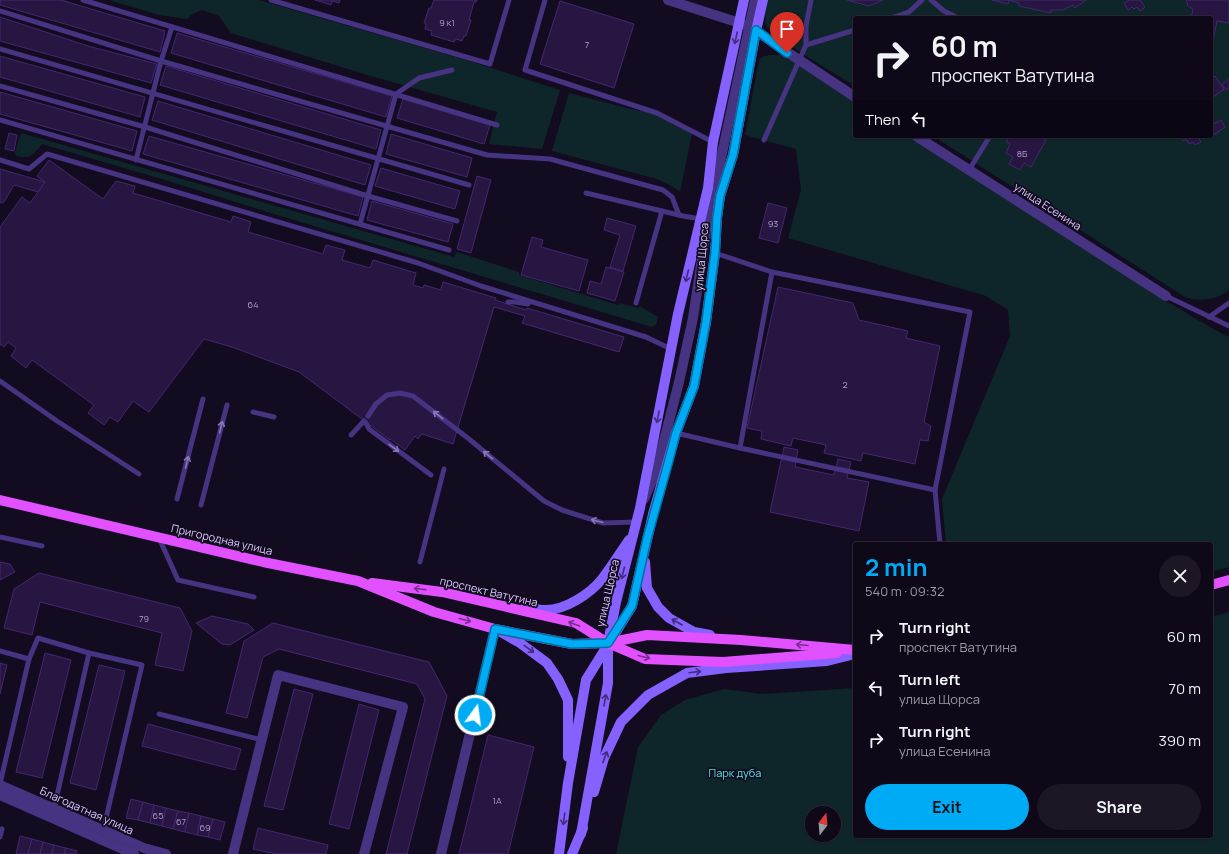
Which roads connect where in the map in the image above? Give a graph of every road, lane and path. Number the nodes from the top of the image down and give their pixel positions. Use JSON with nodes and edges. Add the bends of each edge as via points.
{"nodes":[{"id":1,"x":82,"y":0,"type":"edge"},
{"id":2,"x":271,"y":0,"type":"edge"},
{"id":3,"x":509,"y":0,"type":"edge"},
{"id":4,"x":545,"y":0,"type":"edge"},
{"id":5,"x":668,"y":0,"type":"edge"},
{"id":6,"x":744,"y":0,"type":"edge"},
{"id":7,"x":756,"y":0,"type":"edge"},
{"id":8,"x":763,"y":0,"type":"edge"},
{"id":9,"x":811,"y":0,"type":"edge"},
{"id":10,"x":922,"y":0,"type":"edge"},
{"id":11,"x":931,"y":0,"type":"edge"},
{"id":12,"x":0,"y":11,"type":"edge"},
{"id":13,"x":897,"y":16,"type":"edge"},
{"id":14,"x":954,"y":16,"type":"edge"},
{"id":15,"x":748,"y":26,"type":"junction"},
{"id":16,"x":172,"y":27,"type":"junction"},
{"id":17,"x":853,"y":31,"type":"edge"},
{"id":18,"x":806,"y":45,"type":"junction"},
{"id":19,"x":0,"y":50,"type":"edge"},
{"id":20,"x":162,"y":61,"type":"junction"},
{"id":21,"x":799,"y":61,"type":"junction"},
{"id":22,"x":452,"y":70,"type":"dead end"},
{"id":23,"x":0,"y":86,"type":"edge"},
{"id":24,"x":153,"y":94,"type":"junction"},
{"id":25,"x":396,"y":94,"type":"junction"},
{"id":26,"x":853,"y":96,"type":"edge"},
{"id":27,"x":0,"y":120,"type":"edge"},
{"id":28,"x":497,"y":125,"type":"dead end"},
{"id":29,"x":388,"y":126,"type":"junction"},
{"id":30,"x":145,"y":127,"type":"junction"},
{"id":31,"x":919,"y":138,"type":"edge"},
{"id":32,"x":989,"y":138,"type":"edge"},
{"id":33,"x":764,"y":140,"type":"dead end"},
{"id":34,"x":713,"y":142,"type":"junction"},
{"id":35,"x":378,"y":159,"type":"junction"},
{"id":36,"x":0,"y":160,"type":"edge"},
{"id":37,"x":136,"y":160,"type":"junction"},
{"id":38,"x":969,"y":170,"type":"junction"},
{"id":39,"x":469,"y":186,"type":"dead end"},
{"id":40,"x":586,"y":193,"type":"dead end"},
{"id":41,"x":368,"y":196,"type":"junction"},
{"id":42,"x":662,"y":211,"type":"junction"},
{"id":43,"x":679,"y":215,"type":"junction"},
{"id":44,"x":701,"y":219,"type":"junction"},
{"id":45,"x":457,"y":220,"type":"dead end"},
{"id":46,"x":360,"y":224,"type":"junction"},
{"id":47,"x":449,"y":250,"type":"dead end"},
{"id":48,"x":715,"y":253,"type":"junction"},
{"id":49,"x":772,"y":272,"type":"junction"},
{"id":50,"x":1166,"y":296,"type":"joint"},
{"id":51,"x":508,"y":302,"type":"dead end"},
{"id":52,"x":636,"y":303,"type":"dead end"},
{"id":53,"x":1229,"y":303,"type":"edge"},
{"id":54,"x":1209,"y":317,"type":"junction"},
{"id":55,"x":1229,"y":326,"type":"edge"},
{"id":56,"x":627,"y":334,"type":"dead end"},
{"id":57,"x":671,"y":349,"type":"junction"},
{"id":58,"x":0,"y":381,"type":"edge"},
{"id":59,"x":203,"y":399,"type":"dead end"},
{"id":60,"x":227,"y":405,"type":"dead end"},
{"id":61,"x":254,"y":412,"type":"dead end"},
{"id":62,"x":368,"y":416,"type":"dead end"},
{"id":63,"x":274,"y":417,"type":"dead end"},
{"id":64,"x":676,"y":433,"type":"junction"},
{"id":65,"x":351,"y":436,"type":"dead end"},
{"id":66,"x":740,"y":448,"type":"junction"},
{"id":67,"x":444,"y":469,"type":"dead end"},
{"id":68,"x":656,"y":472,"type":"junction"},
{"id":69,"x":140,"y":474,"type":"dead end"},
{"id":70,"x":431,"y":475,"type":"dead end"},
{"id":71,"x":934,"y":490,"type":"junction"},
{"id":72,"x":177,"y":499,"type":"dead end"},
{"id":73,"x":0,"y":500,"type":"edge"},
{"id":74,"x":201,"y":505,"type":"dead end"},
{"id":75,"x":640,"y":508,"type":"junction"},
{"id":76,"x":653,"y":514,"type":"junction"},
{"id":77,"x":636,"y":522,"type":"junction"},
{"id":78,"x":633,"y":533,"type":"junction"},
{"id":79,"x":0,"y":537,"type":"edge"},
{"id":80,"x":159,"y":537,"type":"junction"},
{"id":81,"x":647,"y":539,"type":"junction"},
{"id":82,"x":940,"y":542,"type":"edge"},
{"id":83,"x":42,"y":546,"type":"dead end"},
{"id":84,"x":420,"y":562,"type":"dead end"},
{"id":85,"x":1229,"y":580,"type":"edge"},
{"id":86,"x":358,"y":581,"type":"junction"},
{"id":87,"x":1213,"y":584,"type":"edge"},
{"id":88,"x":442,"y":592,"type":"junction"},
{"id":89,"x":254,"y":597,"type":"dead end"},
{"id":90,"x":434,"y":612,"type":"joint"},
{"id":91,"x":495,"y":629,"type":"junction"},
{"id":92,"x":741,"y":640,"type":"junction"},
{"id":93,"x":608,"y":643,"type":"junction"},
{"id":94,"x":0,"y":651,"type":"edge"},
{"id":95,"x":853,"y":652,"type":"edge"},
{"id":96,"x":853,"y":652,"type":"edge"},
{"id":97,"x":90,"y":653,"type":"junction"},
{"id":98,"x":853,"y":653,"type":"edge"},
{"id":99,"x":29,"y":659,"type":"junction"},
{"id":100,"x":160,"y":714,"type":"dead end"},
{"id":101,"x":262,"y":740,"type":"junction"},
{"id":102,"x":568,"y":783,"type":"junction"},
{"id":103,"x":0,"y":785,"type":"edge"},
{"id":104,"x":0,"y":795,"type":"edge"},
{"id":105,"x":54,"y":809,"type":"junction"},
{"id":106,"x":2,"y":829,"type":"dead end"},
{"id":107,"x":103,"y":831,"type":"junction"},
{"id":108,"x":581,"y":834,"type":"junction"},
{"id":109,"x":0,"y":837,"type":"edge"},
{"id":110,"x":143,"y":851,"type":"edge"},
{"id":111,"x":134,"y":854,"type":"edge"},
{"id":112,"x":166,"y":854,"type":"edge"},
{"id":113,"x":232,"y":854,"type":"edge"},
{"id":114,"x":364,"y":854,"type":"edge"},
{"id":115,"x":441,"y":854,"type":"edge"},
{"id":116,"x":559,"y":854,"type":"edge"},
{"id":117,"x":572,"y":854,"type":"edge"}],
"edges":[{"from":1,"to":16,"type":"lane"},
{"from":2,"to":3,"type":"lane","via":[[490,64]]},
{"from":4,"to":34,"type":"lane","via":[[525,70],[657,112]]},
{"from":5,"to":15,"type":"street"},
{"from":6,"to":15,"type":"main road","name":"улица Щорса"},
{"from":7,"to":15,"type":"street","name":"улица Щорса"},
{"from":8,"to":15,"type":"main road","name":"улица Щорса"},
{"from":9,"to":18,"type":"lane","via":[[806,26]]},
{"from":10,"to":13,"type":"lane","via":[[909,12]]},
{"from":11,"to":14,"type":"lane"},
{"from":12,"to":20,"type":"lane"},
{"from":15,"to":21,"type":"street"},
{"from":15,"to":34,"type":"main road","name":"улица Щорса","one_way":true},
{"from":15,"to":48,"type":"main road","name":"улица Щорса","via":[[733,155],[720,196]]},
{"from":15,"to":68,"type":"street","name":"улица Щорса","via":[[708,219],[693,318]]},
{"from":16,"to":20,"type":"lane"},
{"from":16,"to":25,"type":"lane"},
{"from":17,"to":18,"type":"lane"},
{"from":18,"to":21,"type":"lane"},
{"from":19,"to":24,"type":"lane"},
{"from":20,"to":24,"type":"lane"},
{"from":20,"to":29,"type":"lane"},
{"from":21,"to":26,"type":"street"},
{"from":21,"to":33,"type":"lane"},
{"from":22,"to":25,"type":"lane","via":[[419,78]]},
{"from":23,"to":30,"type":"lane"},
{"from":24,"to":30,"type":"lane"},
{"from":24,"to":35,"type":"lane"},
{"from":25,"to":28,"type":"lane"},
{"from":25,"to":29,"type":"lane"},
{"from":27,"to":37,"type":"lane"},
{"from":29,"to":35,"type":"lane"},
{"from":29,"to":43,"type":"lane","via":[[487,155],[550,159],[663,190],[672,197]]},
{"from":30,"to":37,"type":"lane"},
{"from":30,"to":41,"type":"lane"},
{"from":31,"to":38,"type":"street","name":"улица Есенина"},
{"from":32,"to":38,"type":"lane"},
{"from":34,"to":44,"type":"main road","name":"улица Щорса","via":[[708,188]]},
{"from":35,"to":39,"type":"lane"},
{"from":35,"to":41,"type":"lane"},
{"from":36,"to":57,"type":"lane","via":[[29,168],[47,154],[418,263],[481,286],[646,337]]},
{"from":37,"to":46,"type":"lane"},
{"from":38,"to":50,"type":"street","name":"улица Есенина"},
{"from":40,"to":42,"type":"lane"},
{"from":41,"to":45,"type":"lane"},
{"from":41,"to":46,"type":"lane"},
{"from":42,"to":43,"type":"lane"},
{"from":42,"to":52,"type":"lane"},
{"from":43,"to":44,"type":"lane"},
{"from":44,"to":57,"type":"main road","name":"улица Щорса","one_way":true},
{"from":46,"to":47,"type":"lane"},
{"from":48,"to":49,"type":"lane"},
{"from":48,"to":64,"type":"main road","name":"улица Щорса","via":[[694,386]]},
{"from":49,"to":66,"type":"lane"},
{"from":49,"to":71,"type":"lane","via":[[970,312]]},
{"from":50,"to":54,"type":"lane"},
{"from":51,"to":56,"type":"lane","via":[[524,303]]},
{"from":53,"to":54,"type":"lane"},
{"from":54,"to":55,"type":"lane"},
{"from":57,"to":75,"type":"main road","name":"улица Щорса","one_way":true},
{"from":58,"to":69,"type":"lane"},
{"from":72,"to":59,"type":"lane","one_way":true},
{"from":74,"to":60,"type":"lane","one_way":true},
{"from":61,"to":63,"type":"lane"},
{"from":77,"to":62,"type":"lane","one_way":true,"via":[[603,523],[562,510],[544,501],[412,396],[400,393],[387,395],[376,404]]},
{"from":64,"to":66,"type":"lane"},
{"from":64,"to":76,"type":"main road","name":"улица Щорса"},
{"from":65,"to":70,"type":"lane","one_way":true,"via":[[365,422],[369,429]]},
{"from":66,"to":71,"type":"lane"},
{"from":67,"to":84,"type":"lane"},
{"from":68,"to":75,"type":"street","name":"улица Щорса"},
{"from":68,"to":76,"type":"street","name":"улица Щорса"},
{"from":71,"to":82,"type":"lane"},
{"from":73,"to":80,"type":"main road","name":"Пригородная улица"},
{"from":75,"to":77,"type":"main road","name":"улица Щорса"},
{"from":76,"to":81,"type":"main road","name":"улица Щорса"},
{"from":77,"to":78,"type":"main road","name":"улица Щорса"},
{"from":78,"to":88,"type":"main road","via":[[602,580],[569,605],[557,609],[544,610]]},
{"from":78,"to":93,"type":"main road","name":"улица Щорса","one_way":true},
{"from":79,"to":83,"type":"lane"},
{"from":80,"to":86,"type":"main road","name":"Пригородная улица"},
{"from":80,"to":89,"type":"lane","via":[[178,580]]},
{"from":92,"to":81,"type":"main road","one_way":true,"via":[[694,632],[669,618],[658,607],[647,588]]},
{"from":81,"to":93,"type":"main road","name":"улица Щорса","via":[[632,606]]},
{"from":85,"to":87,"type":"main road"},
{"from":88,"to":86,"type":"main road","name":"проспект Ватутина","one_way":true},
{"from":86,"to":90,"type":"main road","name":"Пригородная улица"},
{"from":93,"to":88,"type":"main road","name":"проспект Ватутина","one_way":true,"via":[[576,623]]},
{"from":90,"to":91,"type":"main road","name":"проспект Ватутина","one_way":true},
{"from":91,"to":93,"type":"main road","name":"проспект Ватутина","via":[[572,644]]},
{"from":91,"to":102,"type":"main road","one_way":true,"via":[[547,663],[568,700]]},
{"from":91,"to":115,"type":"street"},
{"from":92,"to":93,"type":"main road","name":"проспект Ватутина","via":[[648,635]]},
{"from":96,"to":92,"type":"main road","name":"проспект Ватутина","one_way":true},
{"from":93,"to":95,"type":"main road","name":"проспект Ватутина","one_way":true,"via":[[645,659],[723,662]]},
{"from":93,"to":102,"type":"main road","via":[[586,680]]},
{"from":108,"to":93,"type":"main road","one_way":true,"via":[[608,683]]},
{"from":94,"to":99,"type":"lane"},
{"from":97,"to":99,"type":"lane","via":[[38,638]]},
{"from":97,"to":105,"type":"lane"},
{"from":97,"to":107,"type":"lane","via":[[142,665]]},
{"from":108,"to":98,"type":"main road","one_way":true,"via":[[604,758],[621,722],[648,695],[687,673],[827,661]]},
{"from":99,"to":103,"type":"lane"},
{"from":100,"to":101,"type":"lane"},
{"from":101,"to":113,"type":"street"},
{"from":101,"to":114,"type":"street","via":[[278,675],[403,707]]},
{"from":102,"to":116,"type":"main road","one_way":true},
{"from":103,"to":105,"type":"street","name":"Благодатная улица"},
{"from":104,"to":111,"type":"street","name":"Благодатная улица"},
{"from":105,"to":107,"type":"street","name":"Благодатная улица"},
{"from":106,"to":109,"type":"lane"},
{"from":107,"to":110,"type":"street","name":"Благодатная улица"},
{"from":108,"to":117,"type":"main road"},
{"from":110,"to":112,"type":"street","name":"Благодатная улица"}]}
